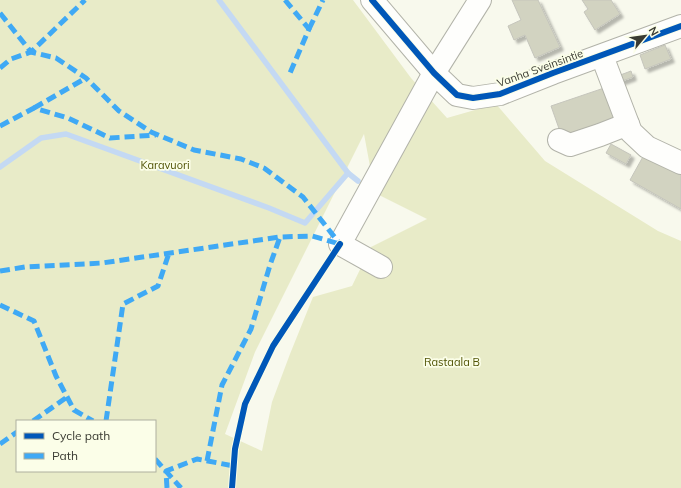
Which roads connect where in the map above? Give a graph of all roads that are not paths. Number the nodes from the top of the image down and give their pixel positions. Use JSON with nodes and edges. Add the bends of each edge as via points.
{"nodes":[{"id":1,"x":372,"y":0,"type":"edge"},
{"id":2,"x":480,"y":0,"type":"edge"},
{"id":3,"x":681,"y":26,"type":"edge"},
{"id":4,"x":602,"y":56,"type":"junction"},
{"id":5,"x":434,"y":74,"type":"junction"},
{"id":6,"x":628,"y":124,"type":"junction"},
{"id":7,"x":559,"y":140,"type":"dead end"},
{"id":8,"x":681,"y":163,"type":"edge"},
{"id":9,"x":381,"y":267,"type":"dead end"}],
"edges":[{"from":1,"to":5,"type":"street","name":"Vanha Sveinsintie"},
{"from":2,"to":5,"type":"street"},
{"from":3,"to":4,"type":"street","name":"Vanha Sveinsintie"},
{"from":4,"to":5,"type":"street","name":"Vanha Sveinsintie","via":[[500,94],[473,98],[457,95]]},
{"from":4,"to":6,"type":"street"},
{"from":5,"to":9,"type":"street","via":[[340,244]]},
{"from":6,"to":7,"type":"street","via":[[570,145]]},
{"from":6,"to":8,"type":"street","via":[[631,132],[647,147]]}]}
